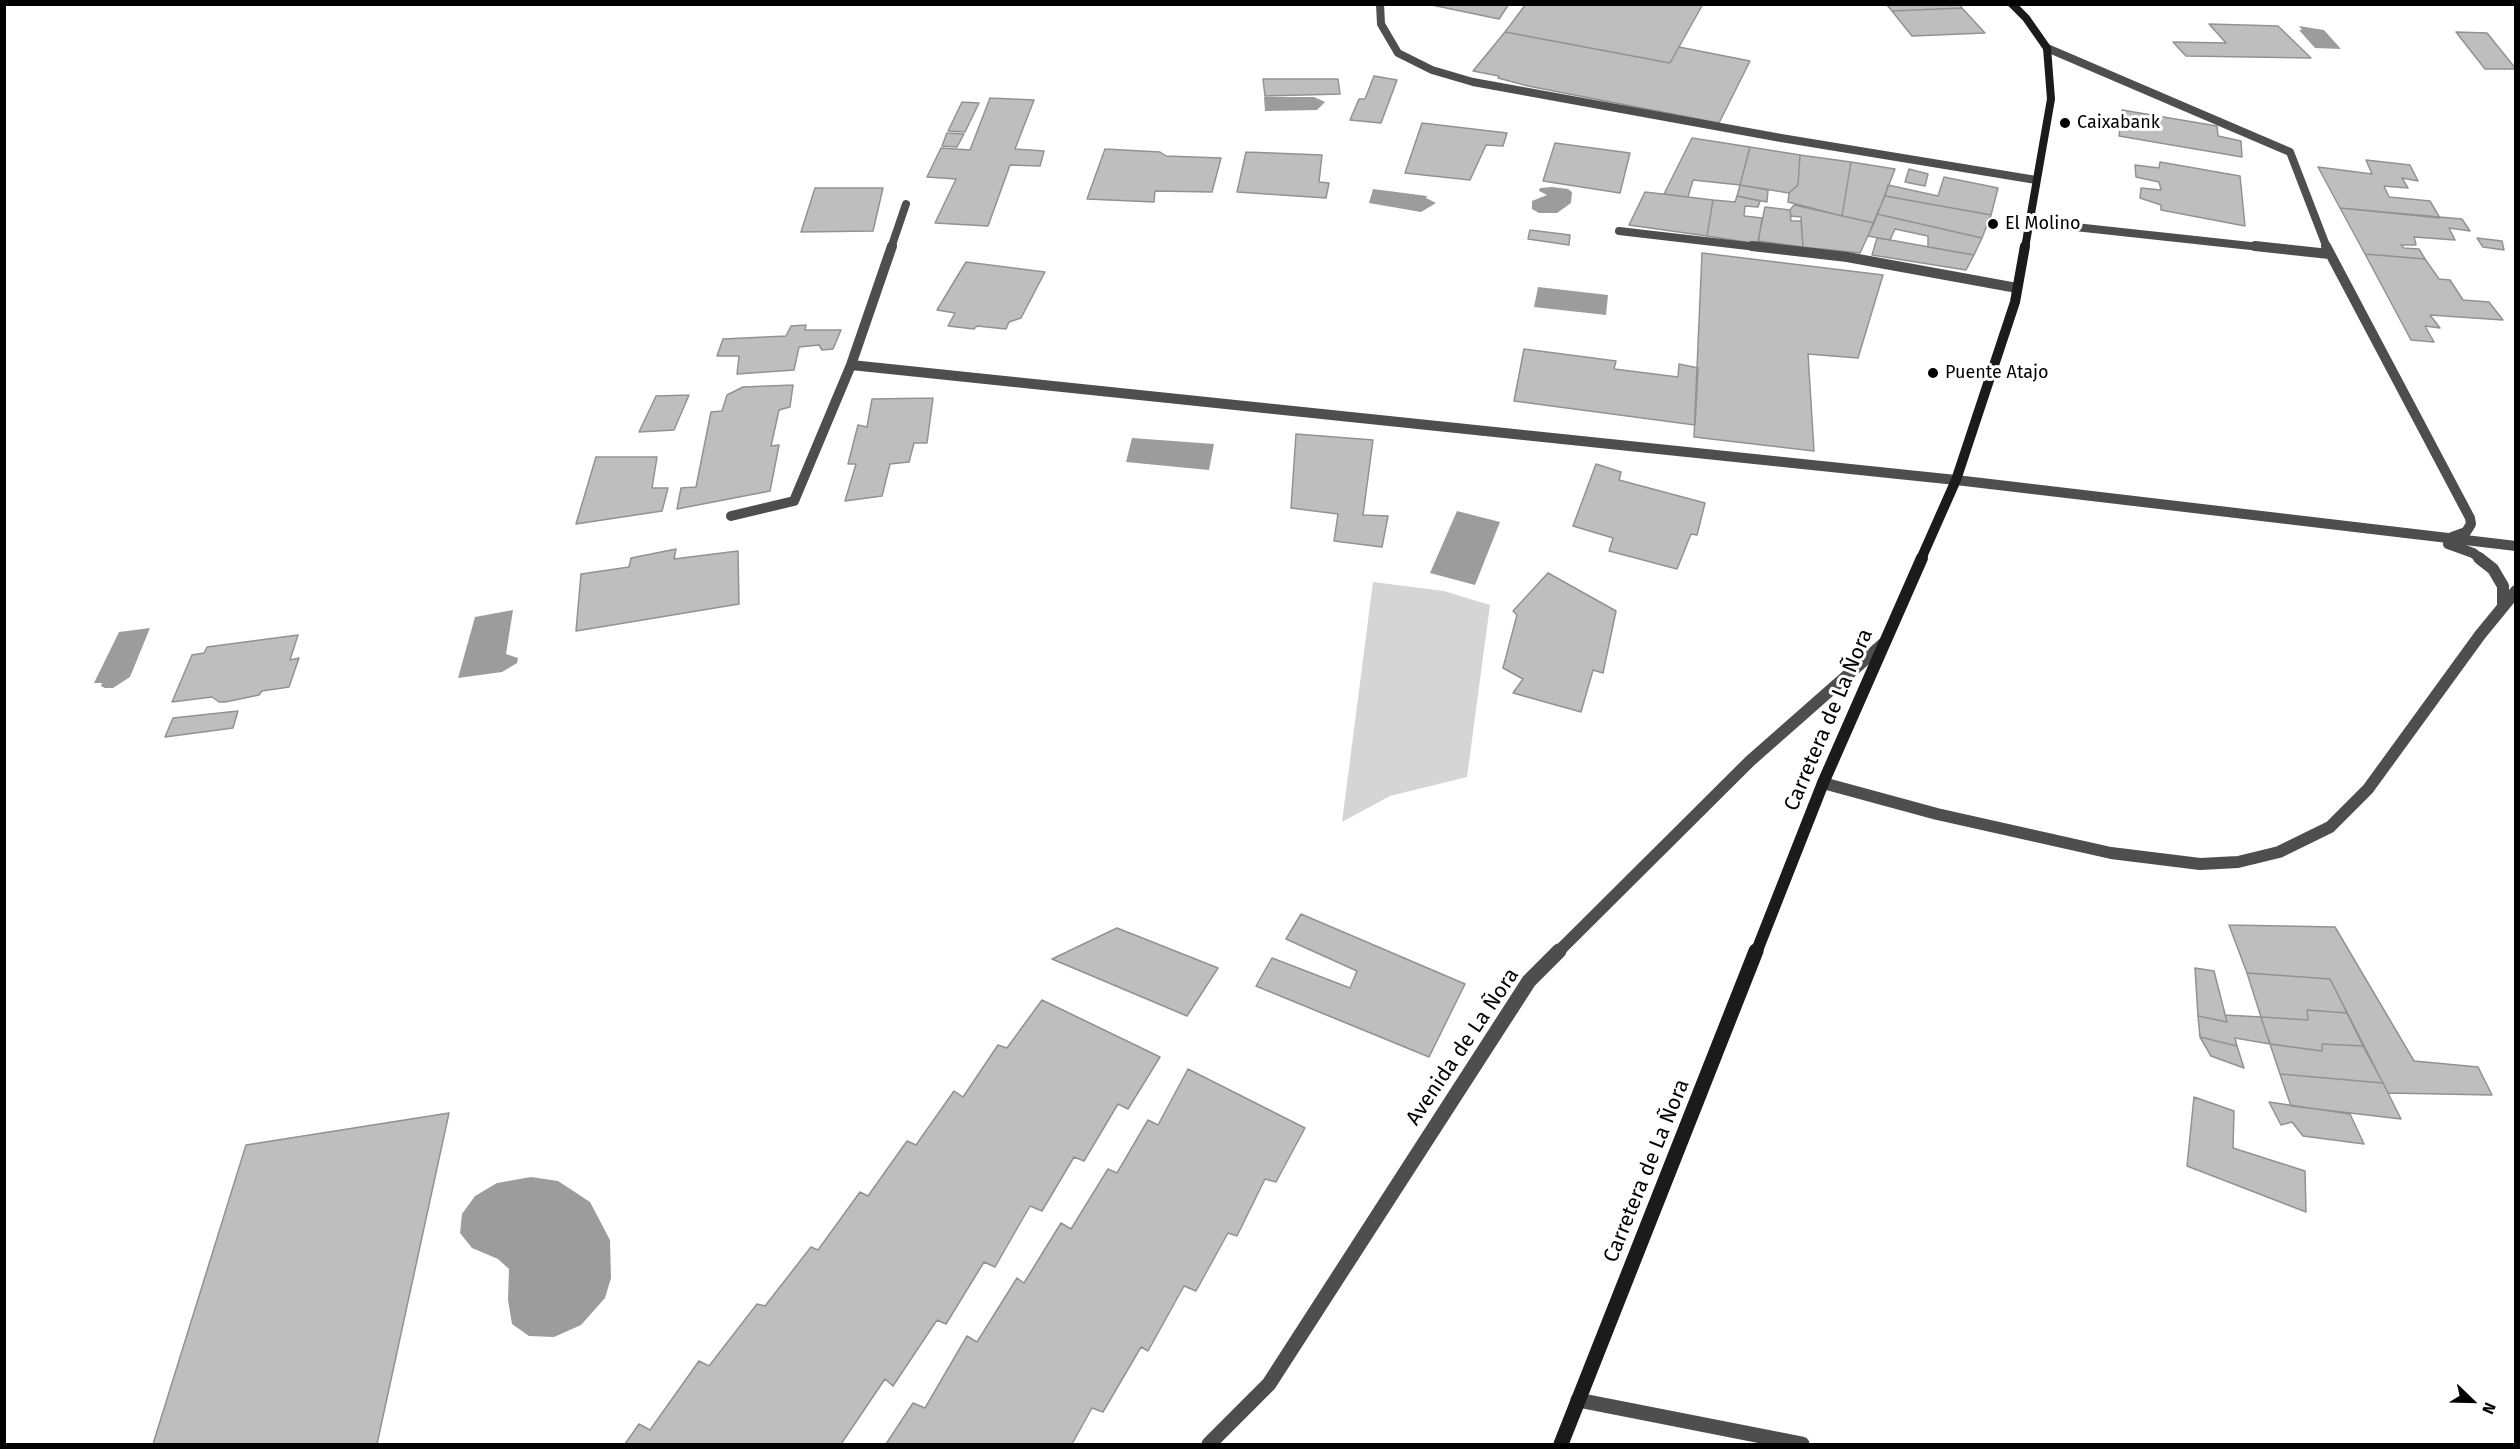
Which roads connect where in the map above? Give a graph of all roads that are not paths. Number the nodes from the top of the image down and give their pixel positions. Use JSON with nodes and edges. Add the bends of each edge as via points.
{"nodes":[{"id":1,"x":1380,"y":4,"type":"edge"},
{"id":2,"x":2012,"y":4,"type":"edge"},
{"id":3,"x":2047,"y":48,"type":"junction"},
{"id":4,"x":2036,"y":180,"type":"junction"},
{"id":5,"x":906,"y":204,"type":"dead end"},
{"id":6,"x":2029,"y":222,"type":"junction"},
{"id":7,"x":1619,"y":231,"type":"dead end"},
{"id":8,"x":2329,"y":254,"type":"junction"},
{"id":9,"x":2017,"y":288,"type":"junction"},
{"id":10,"x":851,"y":365,"type":"junction"},
{"id":11,"x":1956,"y":480,"type":"junction"},
{"id":12,"x":731,"y":516,"type":"dead end"},
{"id":13,"x":2412,"y":534,"type":"junction"},
{"id":14,"x":2445,"y":538,"type":"junction"},
{"id":15,"x":2516,"y":546,"type":"edge"},
{"id":16,"x":2516,"y":591,"type":"edge"},
{"id":17,"x":2503,"y":605,"type":"junction"},
{"id":18,"x":1884,"y":643,"type":"junction"},
{"id":19,"x":1823,"y":783,"type":"junction"},
{"id":20,"x":1578,"y":1400,"type":"junction"},
{"id":21,"x":1209,"y":1444,"type":"edge"},
{"id":22,"x":1561,"y":1444,"type":"edge"},
{"id":23,"x":1802,"y":1444,"type":"edge"}],
"edges":[{"from":1,"to":4,"type":"street","via":[[1381,24],[1398,53],[1431,70],[1473,82]]},
{"from":2,"to":3,"type":"main road"},
{"from":3,"to":4,"type":"main road","name":"Carretera de La Ñora","via":[[2051,99]]},
{"from":3,"to":8,"type":"street","via":[[2290,152]]},
{"from":4,"to":6,"type":"main road","name":"Carretera de La Ñora"},
{"from":5,"to":10,"type":"street"},
{"from":6,"to":8,"type":"street"},
{"from":6,"to":9,"type":"main road","name":"Carretera de La Ñora"},
{"from":7,"to":9,"type":"street","via":[[1848,257]]},
{"from":8,"to":14,"type":"street","via":[[2470,518],[2466,532]]},
{"from":9,"to":11,"type":"main road","name":"Carretera de La Ñora"},
{"from":10,"to":11,"type":"street"},
{"from":10,"to":12,"type":"street","via":[[794,501]]},
{"from":11,"to":13,"type":"street"},
{"from":11,"to":18,"type":"main road","name":"Carretera de La Ñora"},
{"from":13,"to":14,"type":"street"},
{"from":13,"to":17,"type":"street","via":[[2454,545],[2484,560],[2503,586]]},
{"from":14,"to":15,"type":"street"},
{"from":16,"to":17,"type":"street"},
{"from":17,"to":19,"type":"street","via":[[2368,789],[2330,827],[2279,852],[2238,862],[2200,864],[2122,855],[2052,842]]},
{"from":18,"to":19,"type":"main road","name":"Carretera de La Ñora"},
{"from":18,"to":21,"type":"street","name":"Avenida de La Ñora","via":[[1750,761],[1529,981],[1269,1384]]},
{"from":19,"to":20,"type":"main road","name":"Carretera de La Ñora"},
{"from":20,"to":22,"type":"main road","name":"Carretera de La Ñora"},
{"from":20,"to":23,"type":"street"}]}
